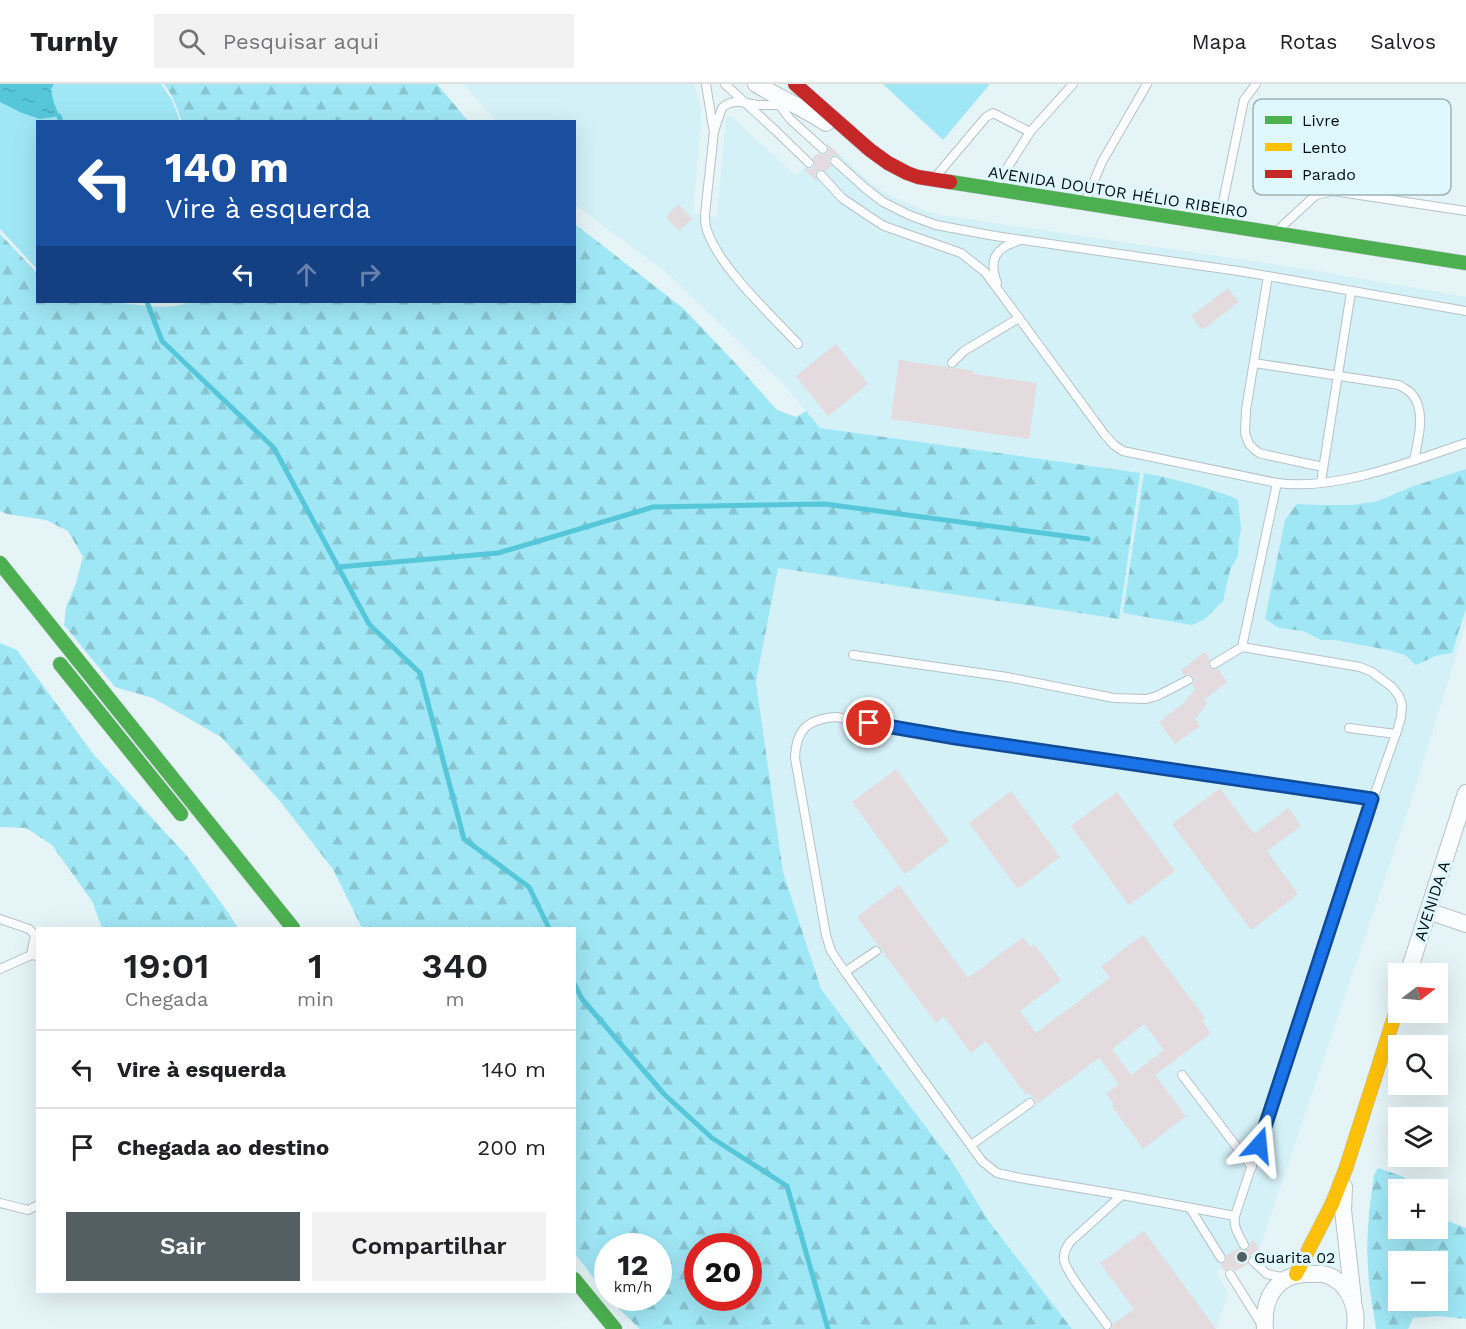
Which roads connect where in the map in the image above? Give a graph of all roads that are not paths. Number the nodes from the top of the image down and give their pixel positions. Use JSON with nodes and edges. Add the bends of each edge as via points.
{"nodes":[{"id":1,"x":706,"y":84,"type":"edge"},
{"id":2,"x":725,"y":84,"type":"edge"},
{"id":3,"x":756,"y":84,"type":"edge"},
{"id":4,"x":795,"y":84,"type":"edge"},
{"id":5,"x":1073,"y":84,"type":"edge"},
{"id":6,"x":1148,"y":84,"type":"edge"},
{"id":7,"x":1256,"y":84,"type":"edge"},
{"id":8,"x":774,"y":94,"type":"edge"},
{"id":9,"x":746,"y":103,"type":"junction"},
{"id":10,"x":714,"y":131,"type":"junction"},
{"id":11,"x":1030,"y":132,"type":"junction"},
{"id":12,"x":865,"y":145,"type":"junction"},
{"id":13,"x":823,"y":149,"type":"dead end"},
{"id":14,"x":835,"y":161,"type":"dead end"},
{"id":15,"x":809,"y":163,"type":"dead end"},
{"id":16,"x":821,"y":175,"type":"dead end"},
{"id":17,"x":933,"y":180,"type":"junction"},
{"id":18,"x":994,"y":190,"type":"junction"},
{"id":19,"x":1316,"y":195,"type":"edge"},
{"id":20,"x":1360,"y":195,"type":"edge"},
{"id":21,"x":1084,"y":203,"type":"junction"},
{"id":22,"x":1466,"y":211,"type":"edge"},
{"id":23,"x":1219,"y":224,"type":"junction"},
{"id":24,"x":1275,"y":232,"type":"junction"},
{"id":25,"x":1022,"y":240,"type":"junction"},
{"id":26,"x":1466,"y":263,"type":"edge"},
{"id":27,"x":1268,"y":276,"type":"junction"},
{"id":28,"x":1351,"y":292,"type":"junction"},
{"id":29,"x":1005,"y":300,"type":"junction"},
{"id":30,"x":1466,"y":311,"type":"edge"},
{"id":31,"x":1019,"y":318,"type":"junction"},
{"id":32,"x":798,"y":344,"type":"dead end"},
{"id":33,"x":952,"y":363,"type":"dead end"},
{"id":34,"x":1254,"y":363,"type":"junction"},
{"id":35,"x":1338,"y":376,"type":"junction"},
{"id":36,"x":1466,"y":442,"type":"edge"},
{"id":37,"x":1414,"y":460,"type":"junction"},
{"id":38,"x":1323,"y":466,"type":"junction"},
{"id":39,"x":1321,"y":482,"type":"junction"},
{"id":40,"x":1277,"y":483,"type":"junction"},
{"id":41,"x":0,"y":563,"type":"edge"},
{"id":42,"x":1242,"y":646,"type":"junction"},
{"id":43,"x":50,"y":652,"type":"dead end"},
{"id":44,"x":853,"y":655,"type":"dead end"},
{"id":45,"x":1214,"y":664,"type":"dead end"},
{"id":46,"x":1188,"y":680,"type":"dead end"},
{"id":47,"x":1349,"y":728,"type":"dead end"},
{"id":48,"x":1396,"y":734,"type":"junction"},
{"id":49,"x":1466,"y":794,"type":"edge"},
{"id":50,"x":1372,"y":799,"type":"junction"},
{"id":51,"x":192,"y":828,"type":"dead end"},
{"id":52,"x":1428,"y":911,"type":"junction"},
{"id":53,"x":0,"y":919,"type":"edge"},
{"id":54,"x":1466,"y":924,"type":"edge"},
{"id":55,"x":292,"y":927,"type":"edge"},
{"id":56,"x":876,"y":951,"type":"dead end"},
{"id":57,"x":34,"y":955,"type":"edge"},
{"id":58,"x":1411,"y":963,"type":"edge"},
{"id":59,"x":0,"y":969,"type":"edge"},
{"id":60,"x":845,"y":972,"type":"junction"},
{"id":61,"x":1392,"y":1023,"type":"edge"},
{"id":62,"x":1182,"y":1075,"type":"dead end"},
{"id":63,"x":1030,"y":1103,"type":"dead end"},
{"id":64,"x":971,"y":1145,"type":"junction"},
{"id":65,"x":1252,"y":1167,"type":"junction"},
{"id":66,"x":1346,"y":1168,"type":"junction"},
{"id":67,"x":1122,"y":1194,"type":"junction"},
{"id":68,"x":0,"y":1203,"type":"edge"},
{"id":69,"x":36,"y":1206,"type":"edge"},
{"id":70,"x":1190,"y":1208,"type":"junction"},
{"id":71,"x":1235,"y":1216,"type":"junction"},
{"id":72,"x":1244,"y":1245,"type":"dead end"},
{"id":73,"x":1221,"y":1258,"type":"dead end"},
{"id":74,"x":1253,"y":1261,"type":"dead end"},
{"id":75,"x":1230,"y":1274,"type":"dead end"},
{"id":76,"x":1291,"y":1276,"type":"junction"},
{"id":77,"x":576,"y":1281,"type":"edge"},
{"id":78,"x":569,"y":1293,"type":"edge"},
{"id":79,"x":1354,"y":1303,"type":"junction"},
{"id":80,"x":1107,"y":1325,"type":"dead end"},
{"id":81,"x":598,"y":1329,"type":"edge"},
{"id":82,"x":615,"y":1329,"type":"edge"},
{"id":83,"x":1265,"y":1329,"type":"edge"},
{"id":84,"x":1355,"y":1329,"type":"edge"}],
"edges":[{"from":1,"to":10,"type":"lane"},
{"from":2,"to":9,"type":"lane"},
{"from":3,"to":8,"type":"street"},
{"from":4,"to":12,"type":"street","name":"AVENIDA DOUTOR HÉLIO RIBEIRO"},
{"from":5,"to":11,"type":"lane"},
{"from":6,"to":21,"type":"lane","via":[[1102,162]]},
{"from":7,"to":23,"type":"lane","via":[[1244,100]]},
{"from":8,"to":9,"type":"lane","via":[[761,105]]},
{"from":8,"to":12,"type":"street"},
{"from":8,"to":13,"type":"lane","via":[[790,118]]},
{"from":9,"to":10,"type":"lane","via":[[724,105]]},
{"from":9,"to":15,"type":"lane"},
{"from":10,"to":32,"type":"lane","via":[[706,229],[727,265]]},
{"from":11,"to":17,"type":"lane","via":[[993,113]]},
{"from":11,"to":18,"type":"lane"},
{"from":12,"to":17,"type":"street","name":"AVENIDA DOUTOR HÉLIO RIBEIRO","via":[[902,172]]},
{"from":14,"to":25,"type":"lane","via":[[883,202],[909,215],[945,227]]},
{"from":16,"to":29,"type":"lane","via":[[842,198],[884,225],[961,253],[985,272]]},
{"from":17,"to":18,"type":"street","name":"AVENIDA DOUTOR HÉLIO RIBEIRO"},
{"from":18,"to":21,"type":"street","name":"AVENIDA DOUTOR HÉLIO RIBEIRO"},
{"from":19,"to":24,"type":"lane"},
{"from":20,"to":22,"type":"lane"},
{"from":21,"to":23,"type":"street","name":"AVENIDA DOUTOR HÉLIO RIBEIRO"},
{"from":23,"to":24,"type":"street","name":"AVENIDA DOUTOR HÉLIO RIBEIRO"},
{"from":24,"to":26,"type":"street","name":"AVENIDA DOUTOR HÉLIO RIBEIRO"},
{"from":25,"to":27,"type":"lane"},
{"from":25,"to":29,"type":"lane","via":[[1002,248],[993,262]]},
{"from":27,"to":28,"type":"lane"},
{"from":27,"to":34,"type":"lane"},
{"from":28,"to":30,"type":"lane"},
{"from":28,"to":35,"type":"lane"},
{"from":29,"to":31,"type":"lane"},
{"from":31,"to":33,"type":"lane","via":[[964,351]]},
{"from":31,"to":40,"type":"lane","via":[[1113,445],[1123,451]]},
{"from":34,"to":35,"type":"lane"},
{"from":34,"to":38,"type":"lane","via":[[1244,426],[1249,444],[1259,453]]},
{"from":35,"to":37,"type":"lane","via":[[1399,385],[1413,395],[1419,419]]},
{"from":35,"to":38,"type":"lane"},
{"from":36,"to":37,"type":"lane"},
{"from":37,"to":39,"type":"lane","via":[[1351,478]]},
{"from":38,"to":39,"type":"lane"},
{"from":39,"to":40,"type":"lane"},
{"from":40,"to":42,"type":"lane"},
{"from":41,"to":55,"type":"street"},
{"from":42,"to":45,"type":"lane"},
{"from":42,"to":48,"type":"lane","via":[[1372,672],[1399,696],[1402,705]]},
{"from":43,"to":51,"type":"street"},
{"from":44,"to":46,"type":"lane","via":[[1007,677],[1114,698],[1146,699]]},
{"from":47,"to":48,"type":"lane"},
{"from":48,"to":50,"type":"lane"},
{"from":49,"to":52,"type":"street","name":"AVENIDA A"},
{"from":50,"to":60,"type":"lane","via":[[836,717],[814,721],[799,735],[795,758],[826,935]]},
{"from":50,"to":65,"type":"lane"},
{"from":52,"to":54,"type":"street"},
{"from":52,"to":58,"type":"street","name":"AVENIDA A"},
{"from":53,"to":57,"type":"lane","via":[[33,932]]},
{"from":56,"to":60,"type":"lane"},
{"from":57,"to":59,"type":"lane"},
{"from":60,"to":64,"type":"lane"},
{"from":61,"to":66,"type":"street"},
{"from":62,"to":65,"type":"lane"},
{"from":63,"to":64,"type":"lane"},
{"from":64,"to":67,"type":"lane","via":[[997,1173]]},
{"from":65,"to":71,"type":"lane"},
{"from":66,"to":76,"type":"street","via":[[1332,1204]]},
{"from":66,"to":79,"type":"street","via":[[1343,1210]]},
{"from":67,"to":70,"type":"lane"},
{"from":67,"to":80,"type":"lane","via":[[1065,1251],[1069,1272]]},
{"from":68,"to":69,"type":"lane","via":[[28,1210]]},
{"from":70,"to":71,"type":"lane"},
{"from":70,"to":73,"type":"lane"},
{"from":71,"to":72,"type":"lane","via":[[1234,1223]]},
{"from":74,"to":76,"type":"lane","via":[[1267,1274]]},
{"from":75,"to":83,"type":"lane"},
{"from":76,"to":79,"type":"street","via":[[1326,1274],[1343,1285]]},
{"from":76,"to":83,"type":"street","via":[[1275,1288],[1267,1301]]},
{"from":77,"to":82,"type":"street"},
{"from":78,"to":81,"type":"street"},
{"from":79,"to":84,"type":"street"}]}
